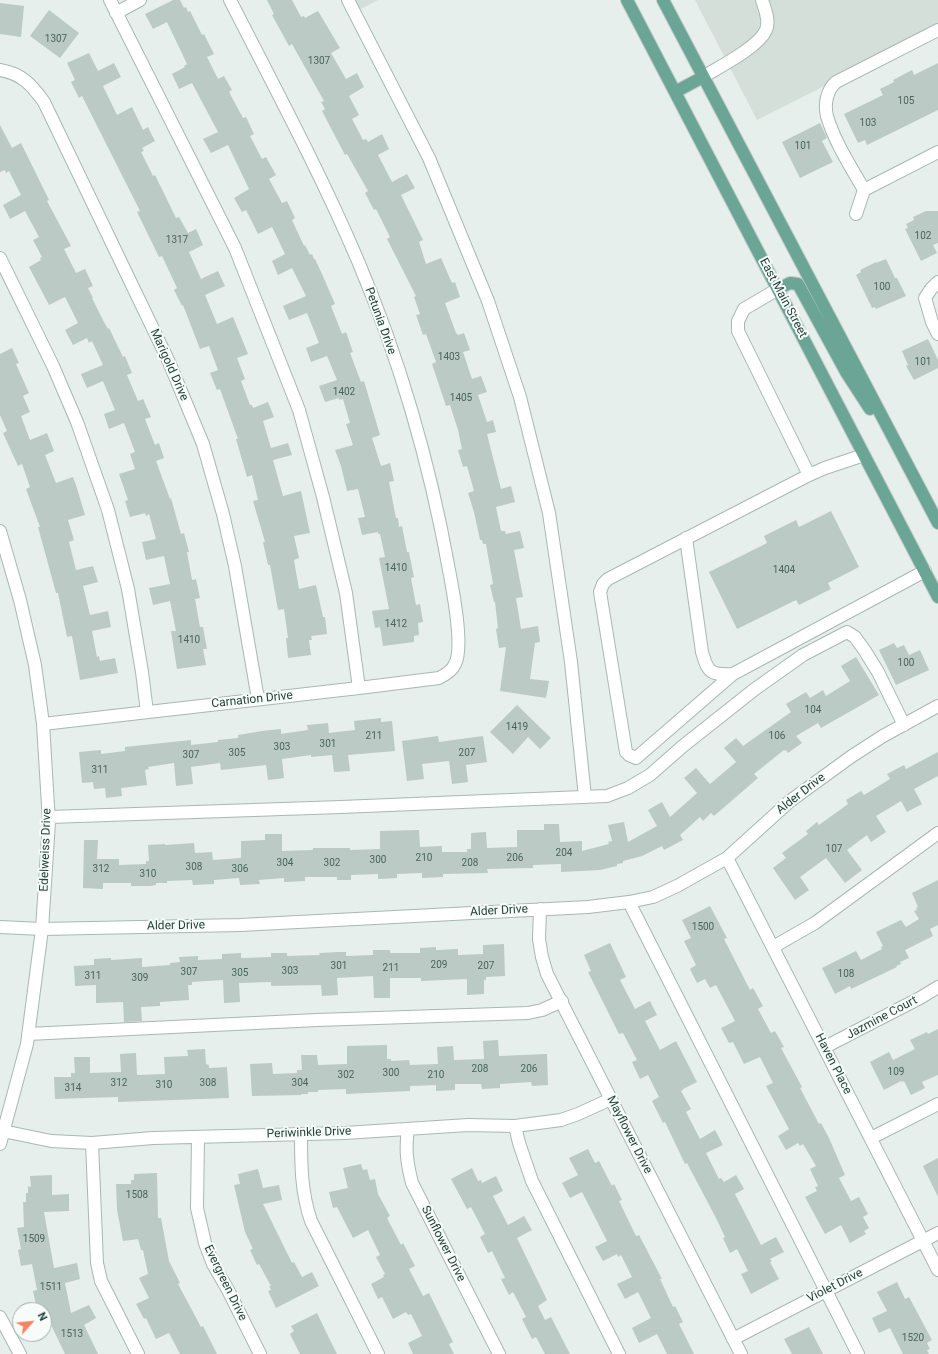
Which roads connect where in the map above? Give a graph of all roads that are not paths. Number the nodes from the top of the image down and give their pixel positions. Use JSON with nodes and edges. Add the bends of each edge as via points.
{"nodes":[{"id":1,"x":110,"y":0,"type":"edge"},
{"id":2,"x":140,"y":0,"type":"edge"},
{"id":3,"x":230,"y":0,"type":"edge"},
{"id":4,"x":348,"y":0,"type":"edge"},
{"id":5,"x":627,"y":0,"type":"edge"},
{"id":6,"x":664,"y":0,"type":"edge"},
{"id":7,"x":762,"y":0,"type":"edge"},
{"id":8,"x":116,"y":13,"type":"junction"},
{"id":9,"x":938,"y":30,"type":"edge"},
{"id":10,"x":0,"y":70,"type":"edge"},
{"id":11,"x":704,"y":77,"type":"junction"},
{"id":12,"x":675,"y":92,"type":"junction"},
{"id":13,"x":938,"y":152,"type":"edge"},
{"id":14,"x":864,"y":190,"type":"junction"},
{"id":15,"x":856,"y":214,"type":"dead end"},
{"id":16,"x":0,"y":258,"type":"edge"},
{"id":17,"x":938,"y":282,"type":"edge"},
{"id":18,"x":778,"y":289,"type":"junction"},
{"id":19,"x":938,"y":334,"type":"edge"},
{"id":20,"x":893,"y":438,"type":"junction"},
{"id":21,"x":864,"y":455,"type":"junction"},
{"id":22,"x":809,"y":475,"type":"junction"},
{"id":23,"x":938,"y":523,"type":"edge"},
{"id":24,"x":0,"y":531,"type":"edge"},
{"id":25,"x":686,"y":538,"type":"junction"},
{"id":26,"x":924,"y":571,"type":"junction"},
{"id":27,"x":938,"y":597,"type":"edge"},
{"id":28,"x":456,"y":664,"type":"joint"},
{"id":29,"x":733,"y":674,"type":"junction"},
{"id":30,"x":359,"y":688,"type":"junction"},
{"id":31,"x":258,"y":699,"type":"junction"},
{"id":32,"x":938,"y":706,"type":"edge"},
{"id":33,"x":146,"y":712,"type":"junction"},
{"id":34,"x":43,"y":724,"type":"junction"},
{"id":35,"x":904,"y":725,"type":"junction"},
{"id":36,"x":585,"y":797,"type":"junction"},
{"id":37,"x":49,"y":817,"type":"junction"},
{"id":38,"x":938,"y":833,"type":"edge"},
{"id":39,"x":727,"y":858,"type":"junction"},
{"id":40,"x":629,"y":902,"type":"junction"},
{"id":41,"x":540,"y":909,"type":"junction"},
{"id":42,"x":0,"y":927,"type":"edge"},
{"id":43,"x":42,"y":930,"type":"junction"},
{"id":44,"x":773,"y":947,"type":"junction"},
{"id":45,"x":938,"y":987,"type":"edge"},
{"id":46,"x":562,"y":1001,"type":"junction"},
{"id":47,"x":28,"y":1034,"type":"junction"},
{"id":48,"x":825,"y":1047,"type":"junction"},
{"id":49,"x":611,"y":1099,"type":"junction"},
{"id":50,"x":938,"y":1104,"type":"edge"},
{"id":51,"x":515,"y":1126,"type":"junction"},
{"id":52,"x":408,"y":1129,"type":"junction"},
{"id":53,"x":3,"y":1131,"type":"junction"},
{"id":54,"x":301,"y":1134,"type":"junction"},
{"id":55,"x":198,"y":1137,"type":"junction"},
{"id":56,"x":871,"y":1138,"type":"junction"},
{"id":57,"x":92,"y":1143,"type":"junction"},
{"id":58,"x":0,"y":1144,"type":"edge"},
{"id":59,"x":938,"y":1233,"type":"edge"},
{"id":60,"x":923,"y":1241,"type":"junction"},
{"id":61,"x":938,"y":1270,"type":"edge"},
{"id":62,"x":826,"y":1291,"type":"junction"},
{"id":63,"x":0,"y":1317,"type":"edge"},
{"id":64,"x":3,"y":1329,"type":"edge"},
{"id":65,"x":733,"y":1339,"type":"junction"},
{"id":66,"x":20,"y":1354,"type":"edge"},
{"id":67,"x":138,"y":1354,"type":"edge"},
{"id":68,"x":260,"y":1354,"type":"edge"},
{"id":69,"x":378,"y":1354,"type":"edge"},
{"id":70,"x":499,"y":1354,"type":"edge"},
{"id":71,"x":619,"y":1354,"type":"edge"},
{"id":72,"x":741,"y":1354,"type":"edge"},
{"id":73,"x":858,"y":1354,"type":"edge"}],
"edges":[{"from":1,"to":8,"type":"street"},
{"from":2,"to":8,"type":"street"},
{"from":3,"to":28,"type":"street","name":"Petunia Drive","via":[[327,192],[377,308],[406,391],[432,489],[448,563],[459,647]]},
{"from":4,"to":36,"type":"street","via":[[429,158],[488,301],[520,397],[549,513],[571,662]]},
{"from":5,"to":12,"type":"main road","name":"East Main Street"},
{"from":6,"to":11,"type":"main road"},
{"from":7,"to":11,"type":"street","via":[[767,15],[766,30],[751,46]]},
{"from":8,"to":30,"type":"street","via":[[235,248],[299,410],[346,593]]},
{"from":9,"to":14,"type":"street","via":[[836,82],[830,88],[826,101],[827,115],[834,134]]},
{"from":10,"to":31,"type":"street","name":"Marigold Drive","via":[[21,77],[34,87],[44,102],[172,369],[203,444],[235,566]]},
{"from":11,"to":12,"type":"main road"},
{"from":11,"to":20,"type":"main road"},
{"from":12,"to":18,"type":"main road","name":"East Main Street"},
{"from":13,"to":14,"type":"street"},
{"from":14,"to":15,"type":"street"},
{"from":16,"to":33,"type":"street","via":[[53,366],[108,510],[128,589]]},
{"from":17,"to":19,"type":"street","via":[[925,298]]},
{"from":18,"to":20,"type":"main road","via":[[790,283],[798,284],[846,372],[871,411]]},
{"from":18,"to":21,"type":"main road","name":"East Main Street"},
{"from":18,"to":22,"type":"street","via":[[744,309],[738,322],[738,331]]},
{"from":20,"to":23,"type":"main road"},
{"from":21,"to":22,"type":"street"},
{"from":21,"to":26,"type":"main road","name":"East Main Street"},
{"from":22,"to":25,"type":"street"},
{"from":24,"to":34,"type":"street","name":"Edelweiss Drive","via":[[34,658]]},
{"from":25,"to":29,"type":"street","via":[[705,665],[717,675]]},
{"from":25,"to":29,"type":"street","via":[[608,579],[600,592],[626,752],[636,758]]},
{"from":26,"to":27,"type":"main road","name":"East Main Street"},
{"from":26,"to":29,"type":"street"},
{"from":28,"to":30,"type":"street","name":"Carnation Drive","via":[[449,673],[439,678]]},
{"from":30,"to":31,"type":"street","name":"Carnation Drive"},
{"from":31,"to":33,"type":"street","name":"Carnation Drive"},
{"from":32,"to":35,"type":"street","name":"Alder Drive"},
{"from":33,"to":34,"type":"street","name":"Carnation Drive"},
{"from":34,"to":37,"type":"street","name":"Edelweiss Drive"},
{"from":35,"to":36,"type":"street","via":[[878,672],[855,636],[847,632],[804,655],[755,689],[650,775],[628,788],[607,796]]},
{"from":35,"to":39,"type":"street","name":"Alder Drive","via":[[852,756],[790,801]]},
{"from":36,"to":37,"type":"street"},
{"from":37,"to":43,"type":"street","name":"Edelweiss Drive"},
{"from":38,"to":44,"type":"street","via":[[815,923]]},
{"from":39,"to":40,"type":"street","name":"Alder Drive","via":[[671,889],[653,897]]},
{"from":39,"to":44,"type":"street","name":"Haven Place"},
{"from":40,"to":41,"type":"street","name":"Alder Drive"},
{"from":40,"to":62,"type":"street"},
{"from":41,"to":43,"type":"street","name":"Alder Drive","via":[[240,925]]},
{"from":41,"to":46,"type":"street","name":"Mayflower Drive","via":[[539,939],[542,957],[547,974]]},
{"from":42,"to":43,"type":"street","name":"Alder Drive"},
{"from":43,"to":47,"type":"street","name":"Edelweiss Drive"},
{"from":44,"to":48,"type":"street","name":"Haven Place"},
{"from":45,"to":48,"type":"street","name":"Jazmine Court"},
{"from":46,"to":47,"type":"street","via":[[528,1013]]},
{"from":46,"to":49,"type":"street","name":"Mayflower Drive"},
{"from":47,"to":53,"type":"street","name":"Edelweiss Drive"},
{"from":48,"to":56,"type":"street","name":"Haven Place"},
{"from":49,"to":51,"type":"street","name":"Periwinkle Drive","via":[[561,1120]]},
{"from":49,"to":65,"type":"street","name":"Mayflower Drive"},
{"from":50,"to":56,"type":"street"},
{"from":51,"to":52,"type":"street","name":"Periwinkle Drive","via":[[468,1125]]},
{"from":51,"to":71,"type":"street","via":[[532,1181]]},
{"from":52,"to":54,"type":"street","name":"Periwinkle Drive"},
{"from":52,"to":70,"type":"street","name":"Sunflower Drive","via":[[406,1148],[412,1183]]},
{"from":53,"to":57,"type":"street","name":"Periwinkle Drive","via":[[51,1141]]},
{"from":53,"to":58,"type":"street","name":"Edelweiss Drive"},
{"from":54,"to":55,"type":"street","name":"Periwinkle Drive"},
{"from":54,"to":69,"type":"street","via":[[302,1185],[306,1206]]},
{"from":55,"to":57,"type":"street","name":"Periwinkle Drive"},
{"from":55,"to":68,"type":"street","name":"Evergreen Drive","via":[[197,1208],[205,1243],[213,1264]]},
{"from":56,"to":60,"type":"street","name":"Haven Place"},
{"from":57,"to":67,"type":"street","via":[[97,1263],[101,1281]]},
{"from":59,"to":60,"type":"street","name":"Violet Drive"},
{"from":60,"to":61,"type":"street","name":"Haven Place"},
{"from":60,"to":62,"type":"street","name":"Violet Drive"},
{"from":62,"to":65,"type":"street","name":"Violet Drive"},
{"from":62,"to":73,"type":"street"},
{"from":63,"to":64,"type":"street"},
{"from":64,"to":66,"type":"street"},
{"from":65,"to":72,"type":"street","name":"Mayflower Drive"}]}
